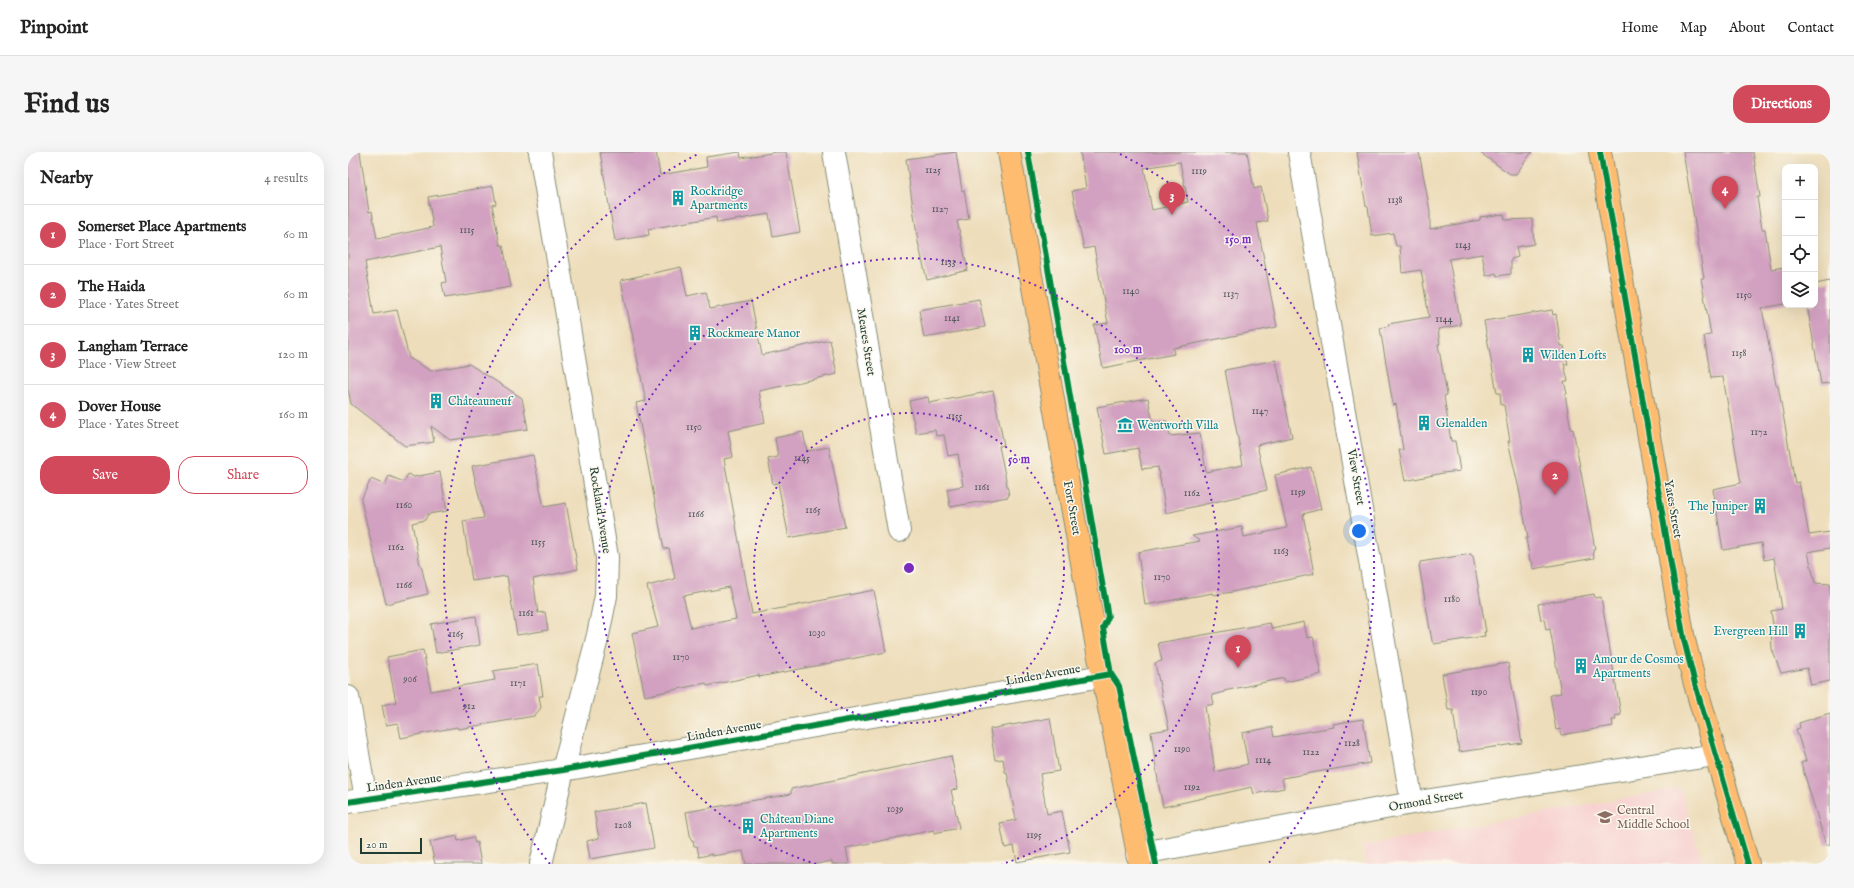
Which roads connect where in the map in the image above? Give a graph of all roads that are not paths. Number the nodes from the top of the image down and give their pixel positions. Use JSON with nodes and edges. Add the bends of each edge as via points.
{"nodes":[{"id":1,"x":540,"y":152,"type":"edge"},
{"id":2,"x":834,"y":152,"type":"edge"},
{"id":3,"x":1009,"y":152,"type":"edge"},
{"id":4,"x":1300,"y":152,"type":"edge"},
{"id":5,"x":1600,"y":152,"type":"edge"},
{"id":6,"x":899,"y":531,"type":"dead end"},
{"id":7,"x":1102,"y":676,"type":"junction"},
{"id":8,"x":348,"y":697,"type":"edge"},
{"id":9,"x":1715,"y":755,"type":"junction"},
{"id":10,"x":563,"y":770,"type":"junction"},
{"id":11,"x":357,"y":801,"type":"edge"},
{"id":12,"x":1412,"y":803,"type":"junction"},
{"id":13,"x":1138,"y":859,"type":"edge"},
{"id":14,"x":541,"y":864,"type":"edge"},
{"id":15,"x":1748,"y":864,"type":"edge"}],
"edges":[{"from":1,"to":10,"type":"street","name":"Rockland Avenue","via":[[607,557],[606,596],[598,635]]},
{"from":2,"to":6,"type":"street","name":"Meares Street"},
{"from":3,"to":7,"type":"main road","name":"Fort Street"},
{"from":4,"to":12,"type":"street","name":"View Street"},
{"from":5,"to":9,"type":"main road","name":"Yates Street","via":[[1684,640]]},
{"from":7,"to":10,"type":"street","name":"Linden Avenue"},
{"from":7,"to":13,"type":"main road","name":"Fort Street"},
{"from":8,"to":11,"type":"street"},
{"from":9,"to":12,"type":"street","name":"Ormond Street"},
{"from":9,"to":15,"type":"main road","name":"Yates Street"},
{"from":10,"to":11,"type":"street","name":"Linden Avenue"},
{"from":10,"to":14,"type":"street","name":"Rockland Avenue"},
{"from":12,"to":13,"type":"street","name":"Ormond Street"}]}
